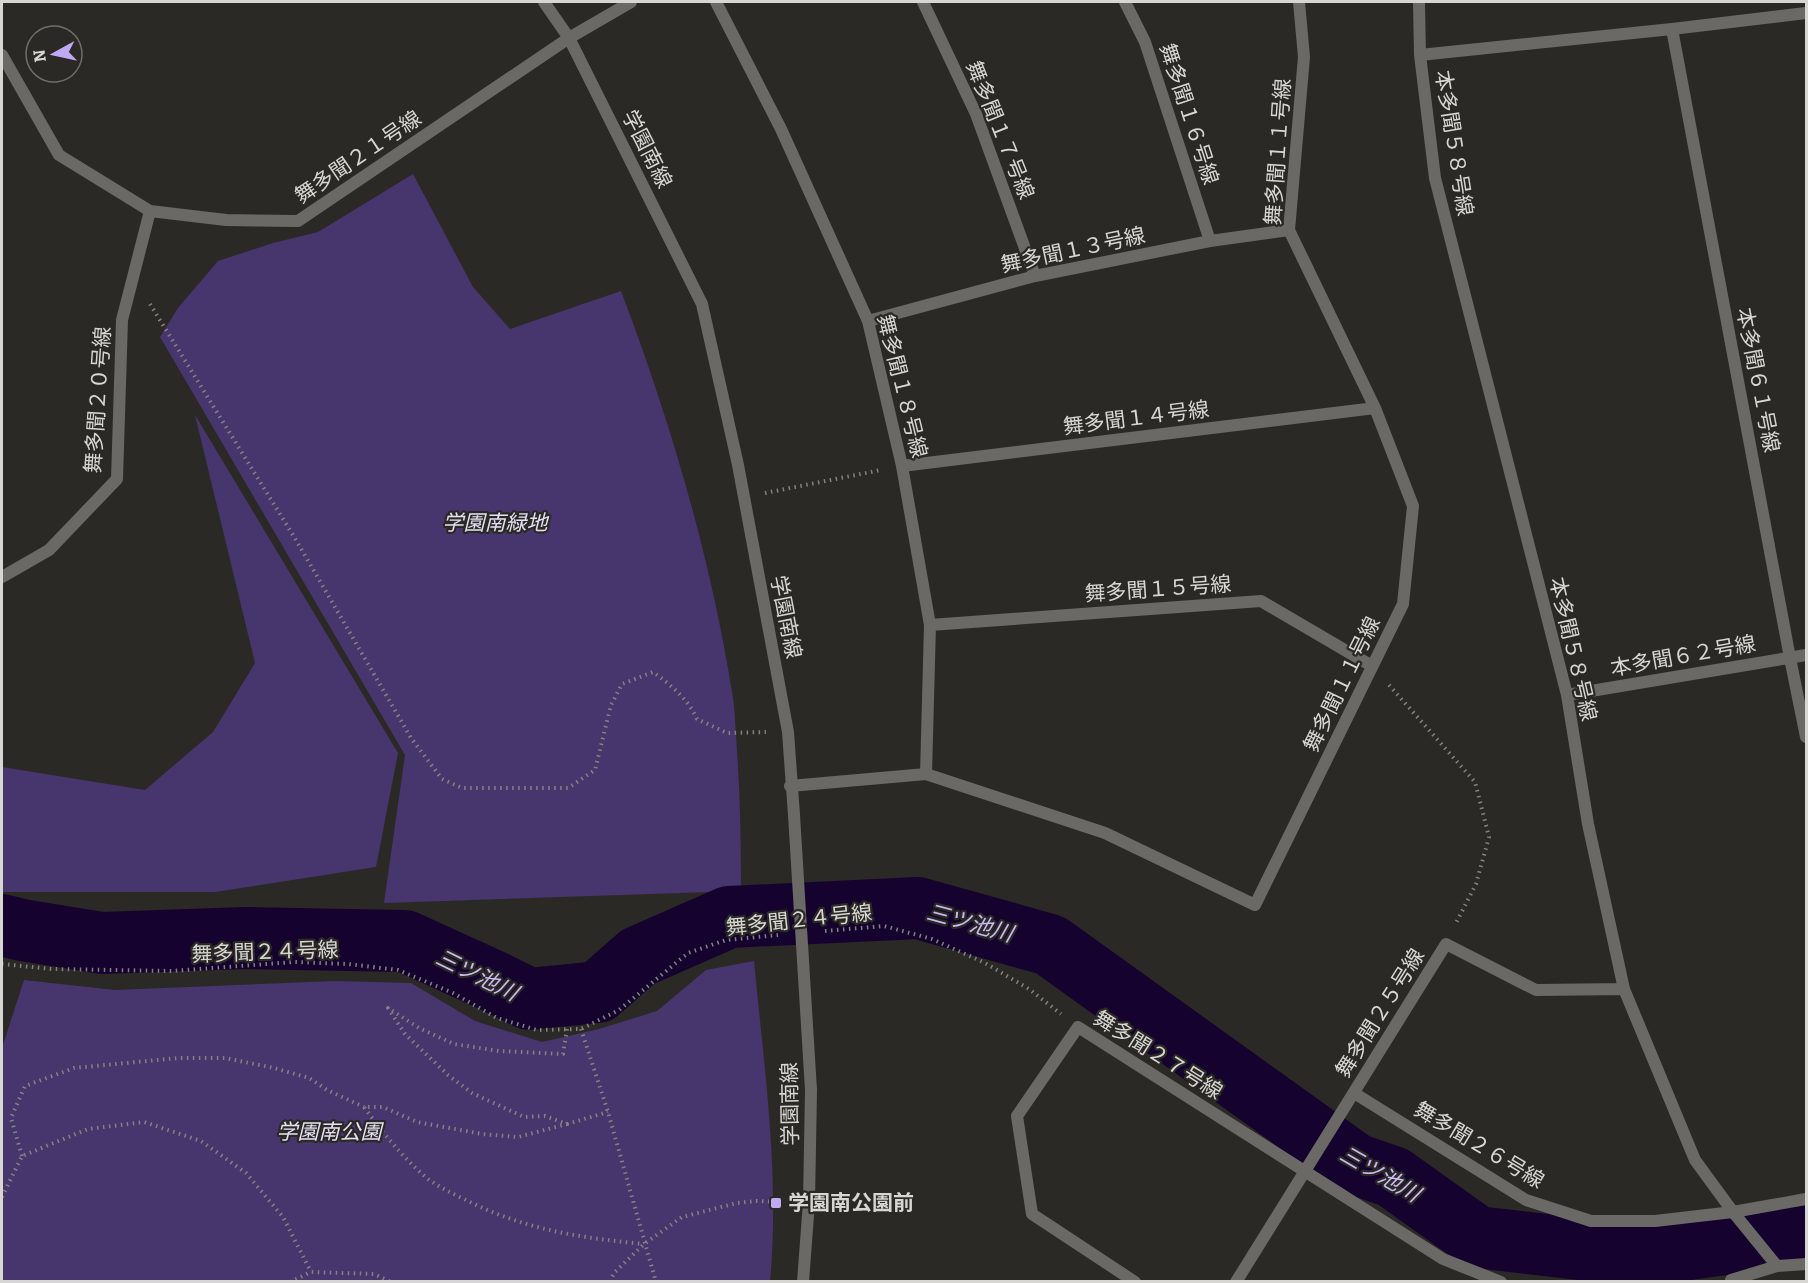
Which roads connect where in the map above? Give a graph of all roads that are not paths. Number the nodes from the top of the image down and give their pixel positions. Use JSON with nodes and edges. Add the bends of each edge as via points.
{"nodes":[{"id":1,"x":544,"y":2,"type":"edge"},
{"id":2,"x":632,"y":2,"type":"edge"},
{"id":3,"x":716,"y":2,"type":"edge"},
{"id":4,"x":923,"y":2,"type":"edge"},
{"id":5,"x":1125,"y":2,"type":"edge"},
{"id":6,"x":1299,"y":2,"type":"edge"},
{"id":7,"x":1419,"y":2,"type":"edge"},
{"id":8,"x":1806,"y":13,"type":"edge"},
{"id":9,"x":1672,"y":29,"type":"junction"},
{"id":10,"x":569,"y":38,"type":"junction"},
{"id":11,"x":2,"y":55,"type":"edge"},
{"id":12,"x":1420,"y":56,"type":"junction"},
{"id":13,"x":150,"y":211,"type":"junction"},
{"id":14,"x":1289,"y":230,"type":"junction"},
{"id":15,"x":1210,"y":241,"type":"junction"},
{"id":16,"x":1035,"y":276,"type":"junction"},
{"id":17,"x":868,"y":321,"type":"junction"},
{"id":18,"x":1375,"y":408,"type":"junction"},
{"id":19,"x":902,"y":466,"type":"junction"},
{"id":20,"x":2,"y":577,"type":"edge"},
{"id":21,"x":930,"y":625,"type":"junction"},
{"id":22,"x":1806,"y":655,"type":"edge"},
{"id":23,"x":1790,"y":658,"type":"junction"},
{"id":24,"x":1372,"y":666,"type":"junction"},
{"id":25,"x":1567,"y":695,"type":"junction"},
{"id":26,"x":1806,"y":737,"type":"edge"},
{"id":27,"x":926,"y":774,"type":"junction"},
{"id":28,"x":790,"y":786,"type":"junction"},
{"id":29,"x":1624,"y":988,"type":"junction"},
{"id":30,"x":1354,"y":1093,"type":"junction"},
{"id":31,"x":1304,"y":1170,"type":"junction"},
{"id":32,"x":1806,"y":1199,"type":"edge"},
{"id":33,"x":1733,"y":1212,"type":"junction"},
{"id":34,"x":1806,"y":1264,"type":"edge"},
{"id":35,"x":1777,"y":1266,"type":"junction"},
{"id":36,"x":802,"y":1281,"type":"edge"},
{"id":37,"x":1135,"y":1281,"type":"edge"},
{"id":38,"x":1236,"y":1281,"type":"edge"},
{"id":39,"x":1501,"y":1281,"type":"edge"},
{"id":40,"x":1729,"y":1281,"type":"edge"}],
"edges":[{"from":1,"to":10,"type":"street","name":"学園南線"},
{"from":2,"to":10,"type":"street","name":"舞多聞２１号線"},
{"from":3,"to":17,"type":"street","name":"舞多聞１８号線","via":[[781,129]]},
{"from":4,"to":16,"type":"street","name":"舞多聞１７号線","via":[[976,114]]},
{"from":5,"to":15,"type":"street","name":"舞多聞１６号線","via":[[1145,42]]},
{"from":6,"to":14,"type":"street","name":"舞多聞１１号線","via":[[1304,57]]},
{"from":7,"to":12,"type":"street","name":"本多聞５８号線"},
{"from":8,"to":9,"type":"street"},
{"from":9,"to":12,"type":"street"},
{"from":9,"to":23,"type":"street","name":"本多聞６１号線"},
{"from":10,"to":13,"type":"street","name":"舞多聞２１号線","via":[[298,221],[226,220]]},
{"from":10,"to":28,"type":"street","name":"学園南線","via":[[702,304],[744,497],[788,732]]},
{"from":11,"to":13,"type":"street","name":"舞多聞２１号線","via":[[59,155]]},
{"from":12,"to":25,"type":"street","name":"本多聞５８号線","via":[[1435,178]]},
{"from":13,"to":20,"type":"street","name":"舞多聞２０号線","via":[[122,320],[117,479],[49,550]]},
{"from":14,"to":15,"type":"street","name":"舞多聞１３号線"},
{"from":14,"to":18,"type":"street","name":"舞多聞１１号線"},
{"from":15,"to":16,"type":"street","name":"舞多聞１３号線"},
{"from":16,"to":17,"type":"street","name":"舞多聞１３号線"},
{"from":17,"to":19,"type":"street","name":"舞多聞１８号線"},
{"from":18,"to":19,"type":"street","name":"舞多聞１４号線"},
{"from":18,"to":24,"type":"street","name":"舞多聞１１号線","via":[[1413,506],[1403,604]]},
{"from":19,"to":21,"type":"street","name":"舞多聞１８号線"},
{"from":21,"to":24,"type":"street","name":"舞多聞１５号線","via":[[1261,601]]},
{"from":21,"to":27,"type":"street","name":"舞多聞１８号線"},
{"from":22,"to":23,"type":"street","name":"本多聞６２号線"},
{"from":23,"to":25,"type":"street","name":"本多聞６２号線"},
{"from":23,"to":26,"type":"street","name":"本多聞６１号線"},
{"from":24,"to":27,"type":"street","name":"舞多聞１１号線","via":[[1255,905],[1105,833]]},
{"from":25,"to":29,"type":"street","name":"本多聞５８号線","via":[[1588,824]]},
{"from":27,"to":28,"type":"street","name":"舞多聞１１号線"},
{"from":28,"to":36,"type":"street","name":"学園南線","bridge":true,"via":[[811,1090],[809,1202]]},
{"from":29,"to":30,"type":"street","name":"舞多聞２５号線","via":[[1536,990],[1446,944]]},
{"from":29,"to":33,"type":"street","name":"本多聞５８号線","via":[[1695,1160]]},
{"from":30,"to":31,"type":"street","name":"舞多聞２５号線"},
{"from":30,"to":33,"type":"street","name":"舞多聞２６号線","via":[[1526,1200],[1591,1221],[1655,1221]]},
{"from":31,"to":37,"type":"street","name":"舞多聞２７号線","via":[[1078,1027],[1017,1116],[1032,1214]]},
{"from":31,"to":38,"type":"street","name":"舞多聞２５号線"},
{"from":31,"to":39,"type":"street","name":"舞多聞２７号線","via":[[1443,1258]]},
{"from":32,"to":33,"type":"street"},
{"from":33,"to":35,"type":"street","name":"本多聞５８号線"},
{"from":34,"to":35,"type":"street"},
{"from":35,"to":40,"type":"street"}]}
